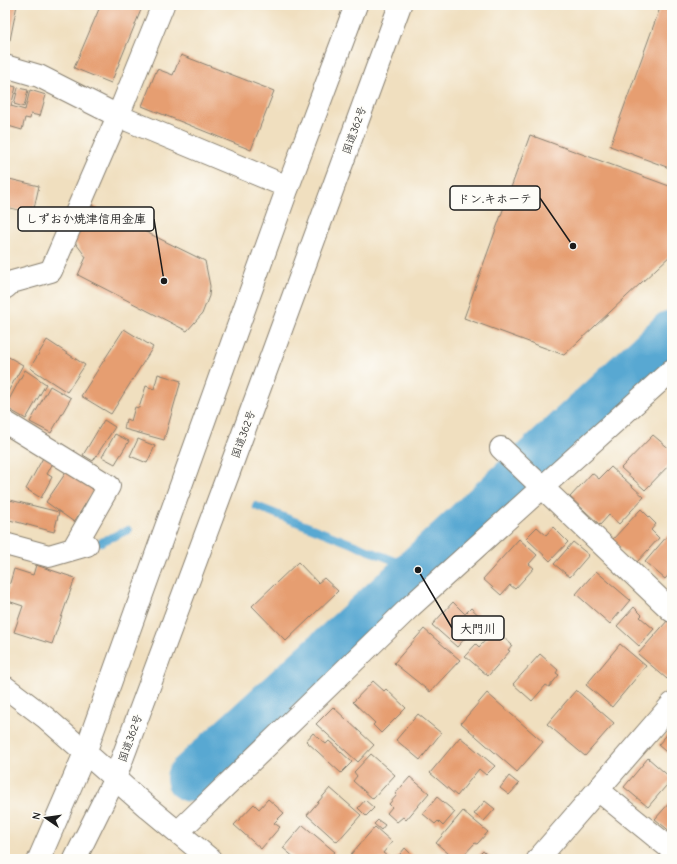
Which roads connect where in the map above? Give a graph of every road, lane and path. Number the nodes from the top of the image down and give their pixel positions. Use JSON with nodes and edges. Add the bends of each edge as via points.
{"nodes":[{"id":1,"x":163,"y":5,"type":"edge"},
{"id":2,"x":356,"y":5,"type":"edge"},
{"id":3,"x":400,"y":5,"type":"edge"},
{"id":4,"x":5,"y":66,"type":"edge"},
{"id":5,"x":118,"y":116,"type":"junction"},
{"id":6,"x":288,"y":187,"type":"junction"},
{"id":7,"x":5,"y":288,"type":"edge"},
{"id":8,"x":672,"y":370,"type":"edge"},
{"id":9,"x":5,"y":422,"type":"edge"},
{"id":10,"x":502,"y":448,"type":"dead end"},
{"id":11,"x":542,"y":488,"type":"junction"},
{"id":12,"x":5,"y":544,"type":"edge"},
{"id":13,"x":672,"y":611,"type":"edge"},
{"id":14,"x":5,"y":686,"type":"edge"},
{"id":15,"x":672,"y":704,"type":"edge"},
{"id":16,"x":85,"y":753,"type":"junction"},
{"id":17,"x":115,"y":778,"type":"junction"},
{"id":18,"x":598,"y":790,"type":"junction"},
{"id":19,"x":178,"y":832,"type":"junction"},
{"id":20,"x":672,"y":850,"type":"edge"},
{"id":21,"x":39,"y":859,"type":"edge"},
{"id":22,"x":75,"y":859,"type":"edge"},
{"id":23,"x":210,"y":859,"type":"edge"},
{"id":24,"x":538,"y":859,"type":"edge"}],
"edges":[{"from":1,"to":5,"type":"main road"},
{"from":2,"to":6,"type":"main road"},
{"from":3,"to":17,"type":"main road","name":"国道362号"},
{"from":4,"to":5,"type":"main road","via":[[39,76]]},
{"from":5,"to":6,"type":"main road"},
{"from":5,"to":7,"type":"main road","via":[[51,271],[12,282]]},
{"from":6,"to":16,"type":"main road"},
{"from":8,"to":11,"type":"main road"},
{"from":9,"to":12,"type":"main road","via":[[109,486],[80,547],[49,556]]},
{"from":10,"to":11,"type":"main road"},
{"from":11,"to":13,"type":"main road"},
{"from":11,"to":19,"type":"main road","via":[[410,607]]},
{"from":14,"to":16,"type":"main road"},
{"from":15,"to":18,"type":"main road"},
{"from":16,"to":17,"type":"main road"},
{"from":16,"to":21,"type":"main road"},
{"from":17,"to":19,"type":"main road"},
{"from":17,"to":22,"type":"main road","name":"国道362号"},
{"from":18,"to":20,"type":"main road"},
{"from":18,"to":24,"type":"main road"},
{"from":19,"to":23,"type":"main road"}]}
